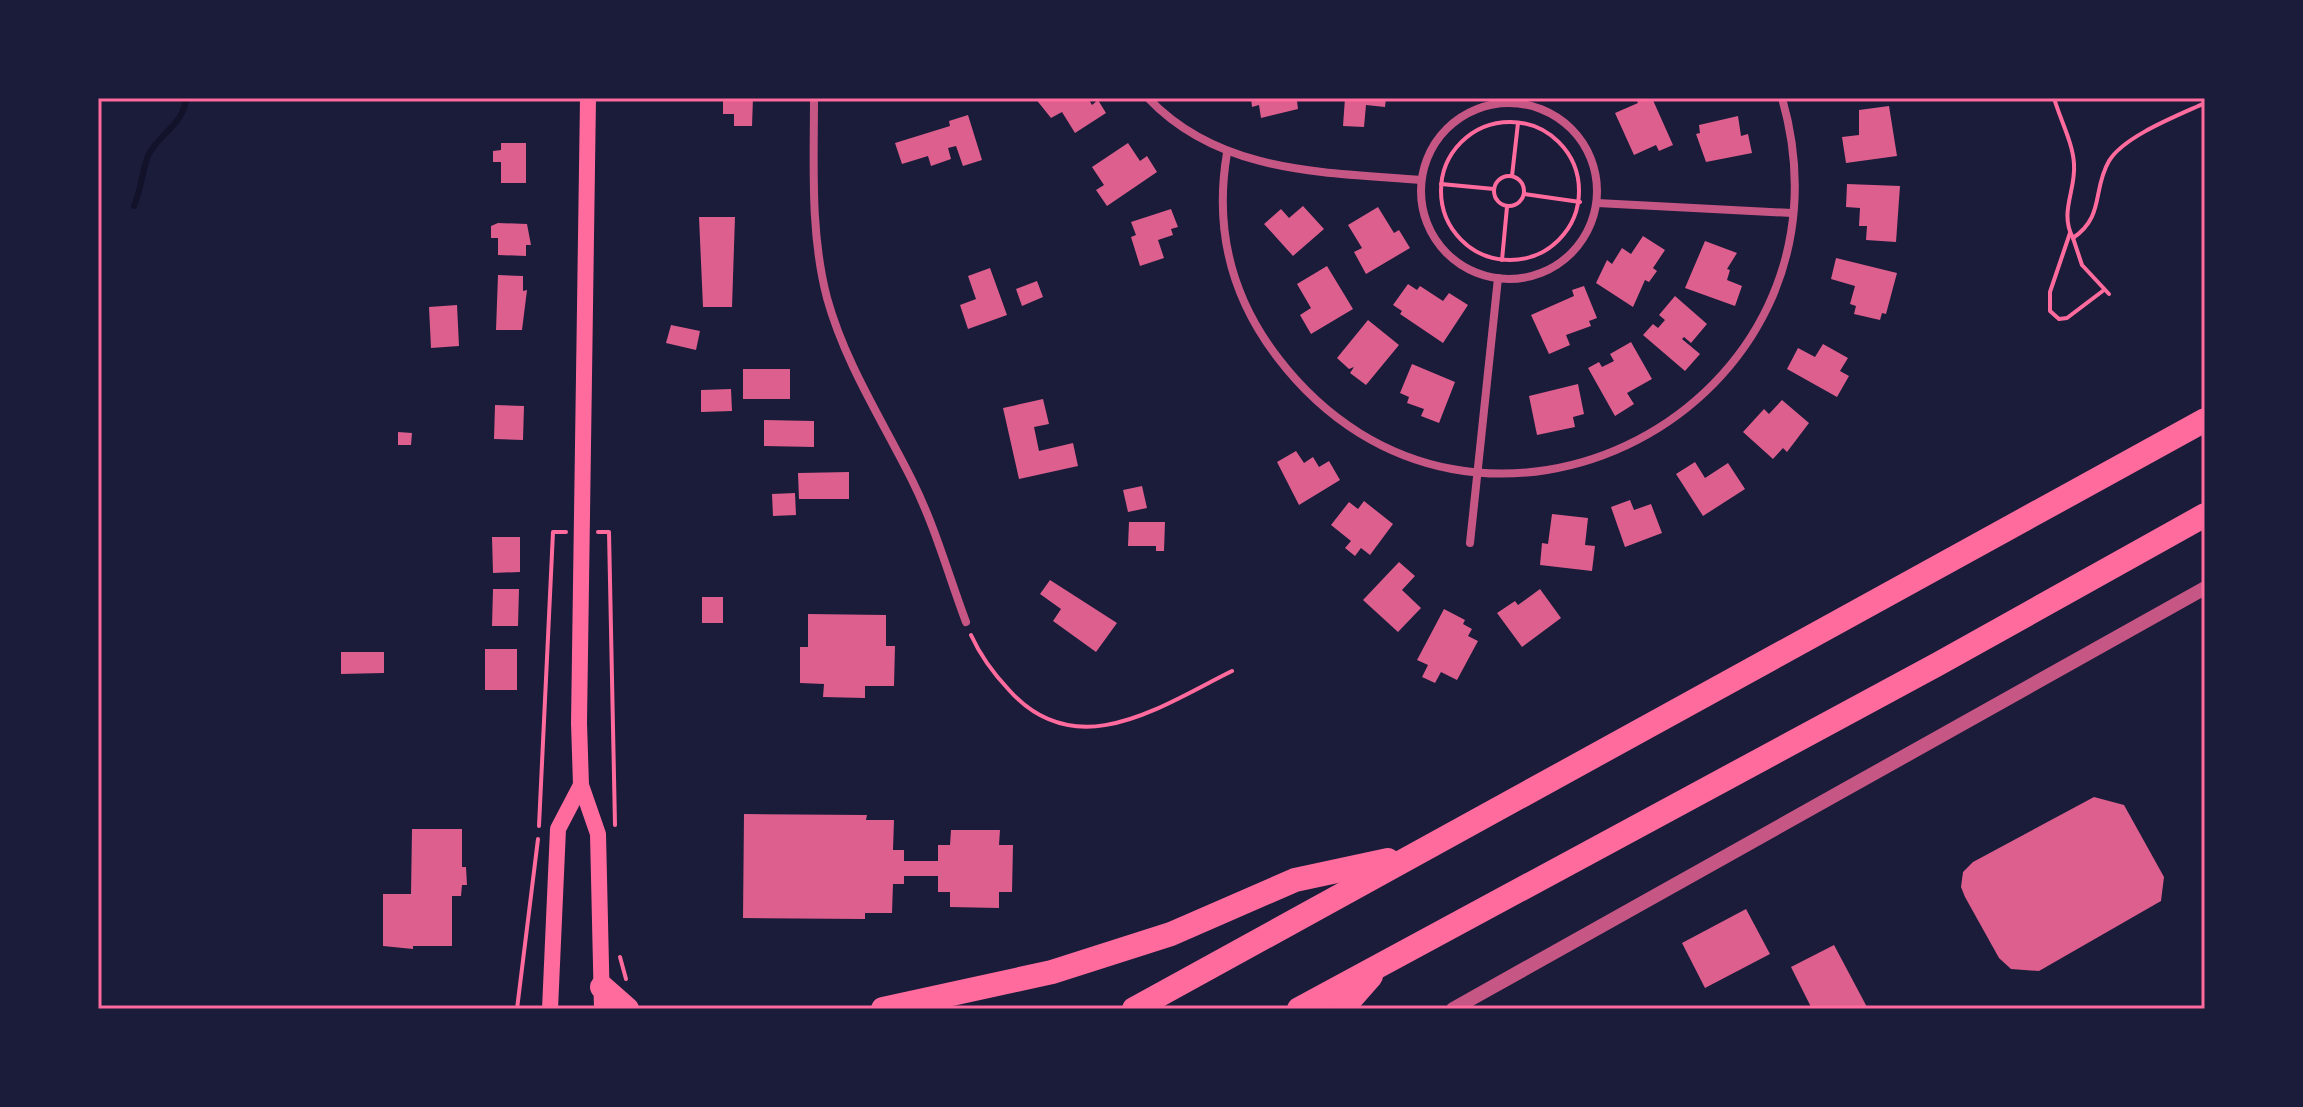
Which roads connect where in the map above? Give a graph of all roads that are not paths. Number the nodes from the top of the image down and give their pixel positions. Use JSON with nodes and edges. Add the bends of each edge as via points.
{"nodes":[{"id":1,"x":588,"y":98,"type":"edge"},
{"id":2,"x":814,"y":98,"type":"edge"},
{"id":3,"x":1148,"y":98,"type":"edge"},
{"id":4,"x":1782,"y":98,"type":"edge"},
{"id":5,"x":1227,"y":153,"type":"junction"},
{"id":6,"x":1421,"y":180,"type":"junction"},
{"id":7,"x":1597,"y":203,"type":"junction"},
{"id":8,"x":1792,"y":213,"type":"junction"},
{"id":9,"x":1498,"y":278,"type":"junction"},
{"id":10,"x":2205,"y":420,"type":"edge"},
{"id":11,"x":1478,"y":471,"type":"junction"},
{"id":12,"x":2205,"y":515,"type":"edge"},
{"id":13,"x":1470,"y":543,"type":"dead end"},
{"id":14,"x":2205,"y":588,"type":"edge"},
{"id":15,"x":966,"y":622,"type":"road end"},
{"id":16,"x":581,"y":785,"type":"junction"},
{"id":17,"x":1414,"y":855,"type":"junction"},
{"id":18,"x":1381,"y":965,"type":"junction"},
{"id":19,"x":602,"y":998,"type":"edge"},
{"id":20,"x":550,"y":1009,"type":"edge"},
{"id":21,"x":627,"y":1009,"type":"edge"},
{"id":22,"x":883,"y":1009,"type":"edge"},
{"id":23,"x":1134,"y":1009,"type":"edge"},
{"id":24,"x":1299,"y":1009,"type":"edge"},
{"id":25,"x":1342,"y":1009,"type":"edge"},
{"id":26,"x":1453,"y":1009,"type":"edge"}],
"edges":[{"from":1,"to":16,"type":"main road"},
{"from":2,"to":15,"type":"street","via":[[817,252],[827,298],[872,405],[934,527]]},
{"from":3,"to":5,"type":"street","via":[[1180,126]]},
{"from":4,"to":8,"type":"street","via":[[1793,167]]},
{"from":5,"to":6,"type":"street","via":[[1306,171]]},
{"from":5,"to":11,"type":"street","via":[[1220,193],[1231,270],[1253,323],[1288,372],[1352,429],[1387,448]]},
{"from":6,"to":7,"type":"street","via":[[1435,143],[1463,116],[1481,108],[1521,104],[1558,118],[1579,138],[1593,164]]},
{"from":6,"to":9,"type":"street","via":[[1425,219],[1440,245],[1461,265]]},
{"from":7,"to":8,"type":"street"},
{"from":7,"to":9,"type":"street","via":[[1583,240],[1563,261],[1537,275]]},
{"from":8,"to":11,"type":"street","via":[[1785,262],[1767,307],[1745,347],[1688,410],[1662,429],[1592,462],[1520,472]]},
{"from":9,"to":11,"type":"street"},
{"from":10,"to":17,"type":"highway"},
{"from":11,"to":13,"type":"street"},
{"from":12,"to":18,"type":"highway"},
{"from":14,"to":26,"type":"street"},
{"from":16,"to":19,"type":"main road","via":[[598,834]]},
{"from":16,"to":20,"type":"main road","via":[[558,829]]},
{"from":17,"to":22,"type":"highway","via":[[1295,880],[1171,934],[1052,972]]},
{"from":17,"to":23,"type":"highway"},
{"from":18,"to":24,"type":"highway"},
{"from":18,"to":25,"type":"highway"},
{"from":19,"to":21,"type":"highway"}]}
